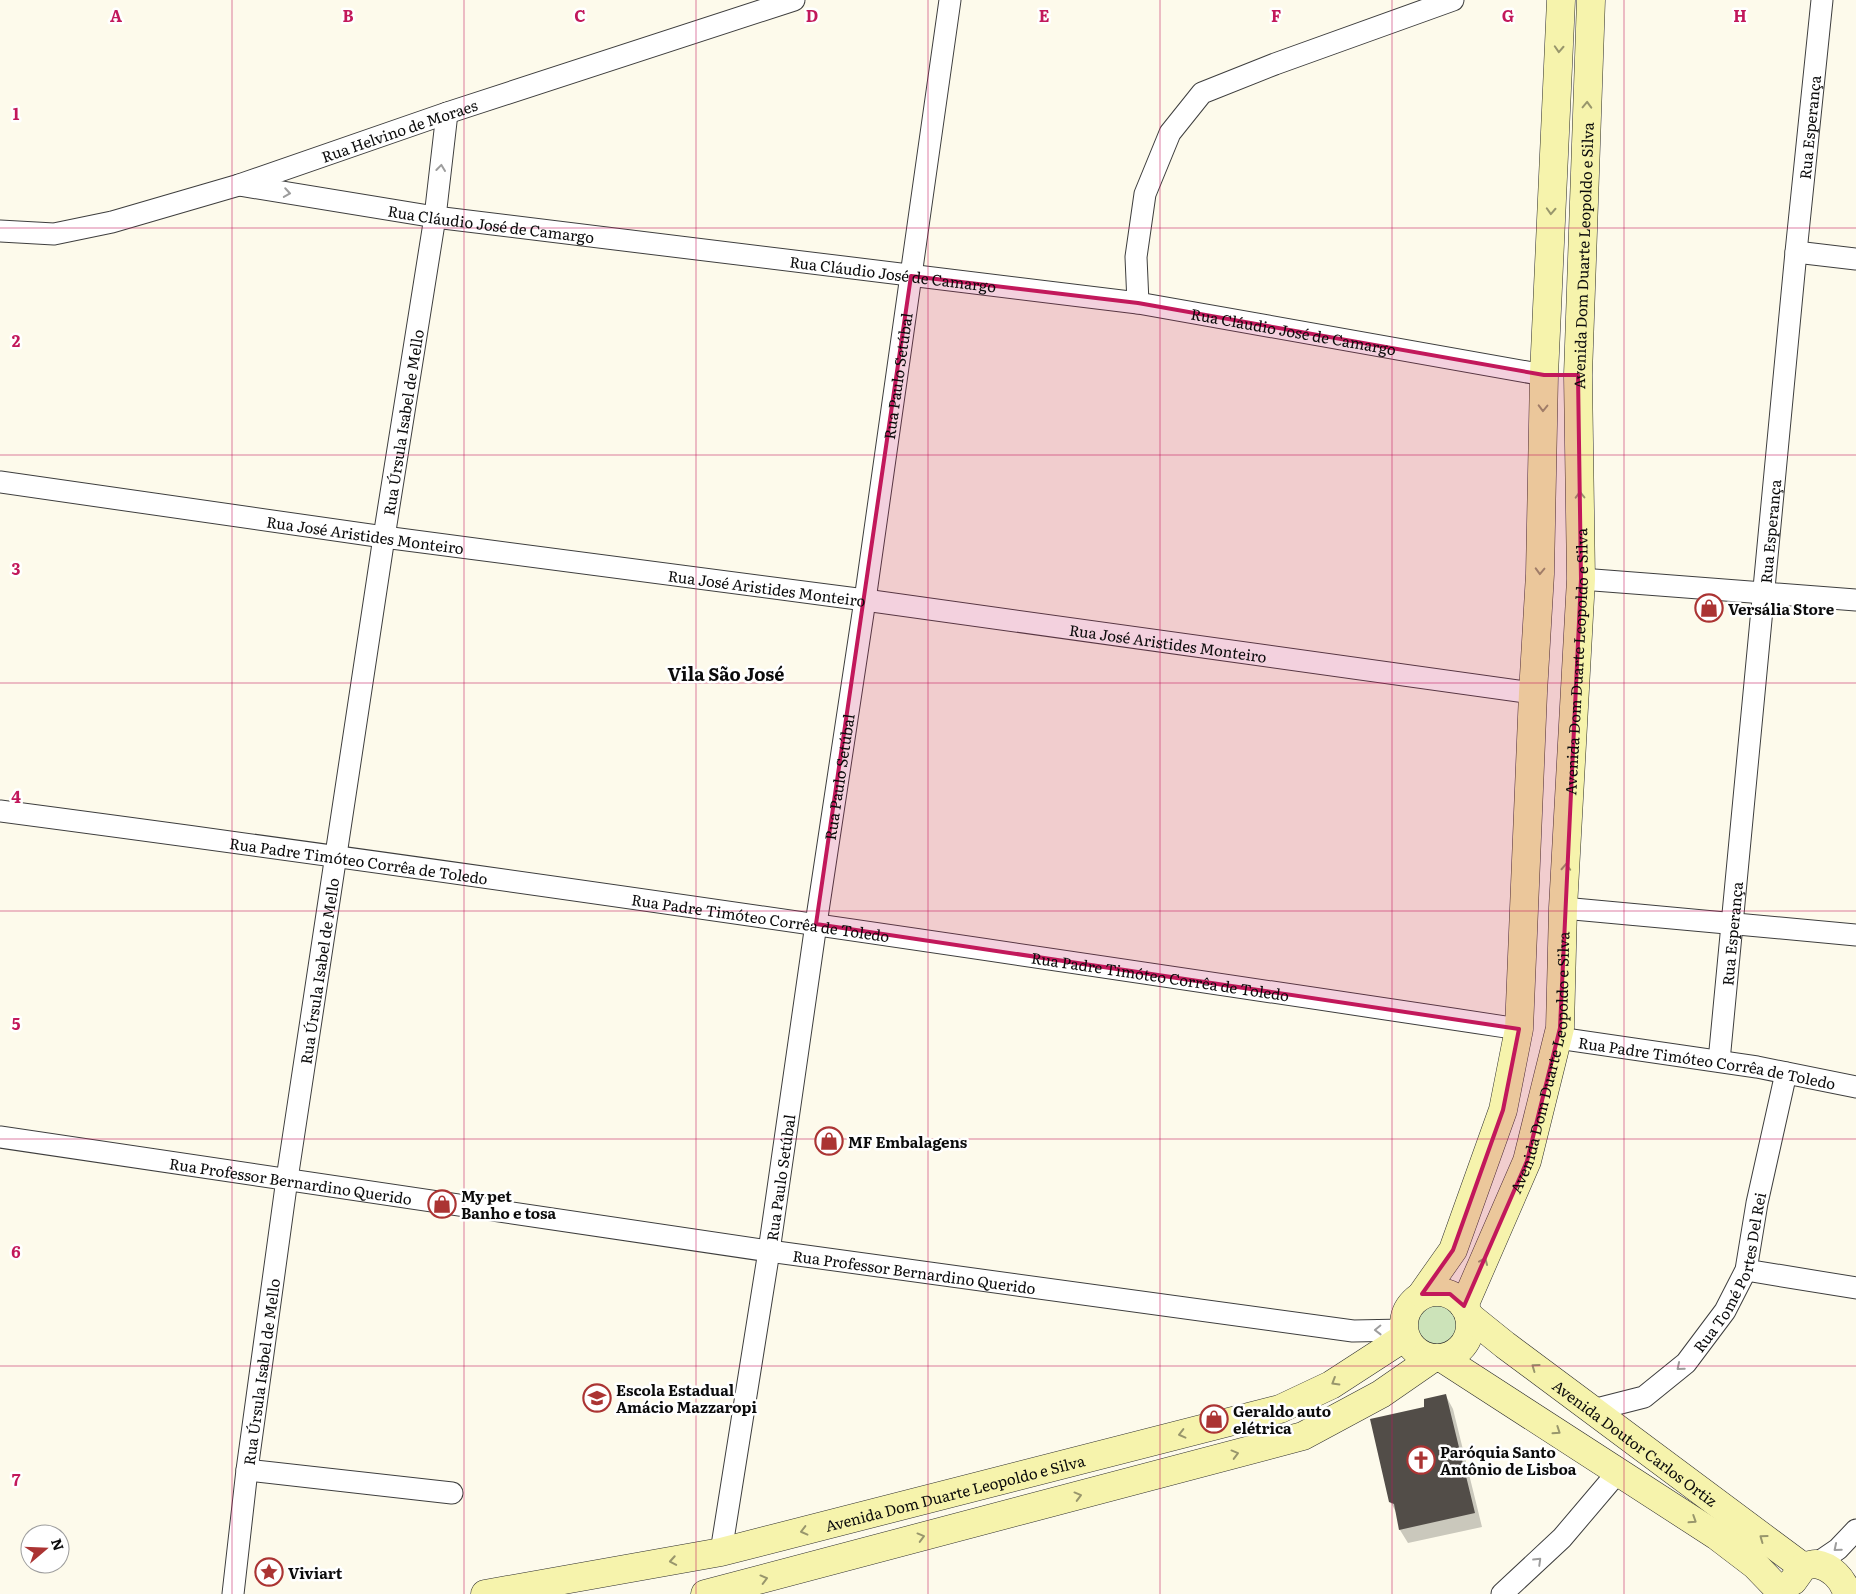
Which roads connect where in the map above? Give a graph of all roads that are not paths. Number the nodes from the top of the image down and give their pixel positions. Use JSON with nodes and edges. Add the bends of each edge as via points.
{"nodes":[{"id":1,"x":794,"y":0,"type":"edge"},
{"id":2,"x":950,"y":0,"type":"edge"},
{"id":3,"x":1454,"y":0,"type":"edge"},
{"id":4,"x":1561,"y":0,"type":"edge"},
{"id":5,"x":1591,"y":0,"type":"edge"},
{"id":6,"x":1822,"y":0,"type":"edge"},
{"id":7,"x":447,"y":113,"type":"junction"},
{"id":8,"x":239,"y":185,"type":"junction"},
{"id":9,"x":434,"y":217,"type":"junction"},
{"id":10,"x":0,"y":232,"type":"edge"},
{"id":11,"x":1796,"y":252,"type":"junction"},
{"id":12,"x":1856,"y":260,"type":"edge"},
{"id":13,"x":911,"y":276,"type":"junction"},
{"id":14,"x":1138,"y":303,"type":"junction"},
{"id":15,"x":1544,"y":374,"type":"junction"},
{"id":16,"x":1578,"y":375,"type":"junction"},
{"id":17,"x":0,"y":482,"type":"edge"},
{"id":18,"x":384,"y":537,"type":"junction"},
{"id":19,"x":1580,"y":579,"type":"junction"},
{"id":20,"x":1763,"y":593,"type":"junction"},
{"id":21,"x":865,"y":600,"type":"junction"},
{"id":22,"x":1856,"y":600,"type":"edge"},
{"id":23,"x":1533,"y":694,"type":"junction"},
{"id":24,"x":0,"y":811,"type":"edge"},
{"id":25,"x":336,"y":855,"type":"junction"},
{"id":26,"x":1563,"y":908,"type":"junction"},
{"id":27,"x":816,"y":924,"type":"junction"},
{"id":28,"x":1732,"y":924,"type":"junction"},
{"id":29,"x":1856,"y":935,"type":"edge"},
{"id":30,"x":1519,"y":1029,"type":"junction"},
{"id":31,"x":1558,"y":1038,"type":"junction"},
{"id":32,"x":1719,"y":1061,"type":"junction"},
{"id":33,"x":1786,"y":1073,"type":"junction"},
{"id":34,"x":1856,"y":1087,"type":"edge"},
{"id":35,"x":0,"y":1137,"type":"edge"},
{"id":36,"x":287,"y":1179,"type":"junction"},
{"id":37,"x":769,"y":1251,"type":"junction"},
{"id":38,"x":1746,"y":1270,"type":"junction"},
{"id":39,"x":1856,"y":1288,"type":"edge"},
{"id":40,"x":1422,"y":1294,"type":"junction"},
{"id":41,"x":1467,"y":1311,"type":"junction"},
{"id":42,"x":1353,"y":1331,"type":"junction"},
{"id":43,"x":1405,"y":1333,"type":"junction"},
{"id":44,"x":1438,"y":1358,"type":"junction"},
{"id":45,"x":1364,"y":1363,"type":"junction"},
{"id":46,"x":1593,"y":1410,"type":"junction"},
{"id":47,"x":247,"y":1470,"type":"junction"},
{"id":48,"x":1618,"y":1472,"type":"junction"},
{"id":49,"x":452,"y":1493,"type":"dead end"},
{"id":50,"x":856,"y":1518,"type":"junction"},
{"id":51,"x":1856,"y":1530,"type":"edge"},
{"id":52,"x":721,"y":1552,"type":"junction"},
{"id":53,"x":866,"y":1552,"type":"junction"},
{"id":54,"x":1809,"y":1565,"type":"junction"},
{"id":55,"x":713,"y":1593,"type":"edge"},
{"id":56,"x":232,"y":1594,"type":"edge"},
{"id":57,"x":484,"y":1594,"type":"edge"},
{"id":58,"x":1502,"y":1594,"type":"edge"},
{"id":59,"x":1784,"y":1594,"type":"edge"},
{"id":60,"x":1788,"y":1594,"type":"edge"},
{"id":61,"x":1847,"y":1594,"type":"edge"}],
"edges":[{"from":1,"to":7,"type":"street","name":"Rua Helvino de Moraes"},
{"from":2,"to":13,"type":"street","name":"Rua Paulo Setúbal"},
{"from":3,"to":14,"type":"street","via":[[1202,93],[1170,133],[1145,194],[1136,256]]},
{"from":4,"to":15,"type":"main road","name":"Avenida Dom Duarte Leopoldo e Silva","one_way":true},
{"from":16,"to":5,"type":"main road","name":"Avenida Dom Duarte Leopoldo e Silva","one_way":true},
{"from":6,"to":11,"type":"street","name":"Rua Esperança"},
{"from":7,"to":8,"type":"street","name":"Rua Helvino de Moraes"},
{"from":9,"to":7,"type":"street","name":"Rua Úrsula Isabel de Mello","one_way":true},
{"from":8,"to":9,"type":"street","name":"Rua Cláudio José de Camargo","one_way":true},
{"from":8,"to":10,"type":"street","name":"Rua Helvino de Moraes","via":[[112,222],[54,234]]},
{"from":9,"to":13,"type":"street","name":"Rua Cláudio José de Camargo"},
{"from":9,"to":18,"type":"street","name":"Rua Úrsula Isabel de Mello"},
{"from":11,"to":12,"type":"street"},
{"from":11,"to":20,"type":"street","name":"Rua Esperança"},
{"from":13,"to":14,"type":"street","name":"Rua Cláudio José de Camargo"},
{"from":13,"to":21,"type":"street","name":"Rua Paulo Setúbal"},
{"from":14,"to":15,"type":"street","name":"Rua Cláudio José de Camargo"},
{"from":15,"to":16,"type":"main road"},
{"from":15,"to":23,"type":"main road","name":"Avenida Dom Duarte Leopoldo e Silva","one_way":true,"via":[[1540,574]]},
{"from":19,"to":16,"type":"main road","name":"Avenida Dom Duarte Leopoldo e Silva","one_way":true},
{"from":17,"to":18,"type":"street","name":"Rua José Aristides Monteiro"},
{"from":18,"to":21,"type":"street","name":"Rua José Aristides Monteiro"},
{"from":18,"to":25,"type":"street","name":"Rua Úrsula Isabel de Mello"},
{"from":19,"to":20,"type":"street"},
{"from":26,"to":19,"type":"main road","name":"Avenida Dom Duarte Leopoldo e Silva","one_way":true},
{"from":20,"to":22,"type":"street"},
{"from":20,"to":28,"type":"street","name":"Rua Esperança"},
{"from":21,"to":23,"type":"street","name":"Rua José Aristides Monteiro"},
{"from":21,"to":27,"type":"street","name":"Rua Paulo Setúbal"},
{"from":23,"to":30,"type":"main road","name":"Avenida Dom Duarte Leopoldo e Silva"},
{"from":24,"to":25,"type":"street","name":"Rua Padre Timóteo Corrêa de Toledo"},
{"from":25,"to":27,"type":"street","name":"Rua Padre Timóteo Corrêa de Toledo"},
{"from":25,"to":36,"type":"street","name":"Rua Úrsula Isabel de Mello"},
{"from":26,"to":28,"type":"street"},
{"from":26,"to":31,"type":"main road","name":"Avenida Dom Duarte Leopoldo e Silva"},
{"from":27,"to":30,"type":"street","name":"Rua Padre Timóteo Corrêa de Toledo"},
{"from":27,"to":37,"type":"street","name":"Rua Paulo Setúbal"},
{"from":28,"to":29,"type":"street"},
{"from":28,"to":32,"type":"street","name":"Rua Esperança"},
{"from":30,"to":40,"type":"main road","name":"Avenida Dom Duarte Leopoldo e Silva","via":[[1503,1110],[1453,1250]]},
{"from":31,"to":32,"type":"street","name":"Rua Padre Timóteo Corrêa de Toledo"},
{"from":41,"to":31,"type":"main road","name":"Avenida Dom Duarte Leopoldo e Silva","one_way":true,"via":[[1527,1161]]},
{"from":32,"to":33,"type":"street","name":"Rua Padre Timóteo Corrêa de Toledo"},
{"from":33,"to":34,"type":"street","name":"Rua Padre Timóteo Corrêa de Toledo"},
{"from":33,"to":38,"type":"street","name":"Rua Tomé Portes Del Rei","via":[[1756,1203]]},
{"from":35,"to":36,"type":"street","name":"Rua Professor Bernardino Querido"},
{"from":36,"to":37,"type":"street","name":"Rua Professor Bernardino Querido"},
{"from":36,"to":47,"type":"street","name":"Rua Úrsula Isabel de Mello"},
{"from":37,"to":42,"type":"street","name":"Rua Professor Bernardino Querido"},
{"from":37,"to":52,"type":"street","name":"Rua Paulo Setúbal"},
{"from":38,"to":39,"type":"street"},
{"from":38,"to":46,"type":"street","name":"Rua Tomé Portes Del Rei","one_way":true,"via":[[1725,1311],[1686,1363],[1644,1397]]},
{"from":40,"to":41,"type":"main road","via":[[1440,1291],[1450,1294]]},
{"from":40,"to":43,"type":"main road","via":[[1405,1314]]},
{"from":41,"to":44,"type":"main road","via":[[1470,1328],[1461,1348]]},
{"from":46,"to":41,"type":"main road","name":"Avenida Doutor Carlos Ortiz","one_way":true,"via":[[1505,1345]]},
{"from":43,"to":42,"type":"street","name":"Rua Professor Bernardino Querido","one_way":true},
{"from":42,"to":45,"type":"street"},
{"from":43,"to":44,"type":"main road","via":[[1408,1343],[1418,1352]]},
{"from":43,"to":45,"type":"main road","name":"Avenida Dom Duarte Leopoldo e Silva"},
{"from":44,"to":48,"type":"main road","name":"Avenida Doutor Carlos Ortiz","one_way":true},
{"from":53,"to":44,"type":"main road","one_way":true,"via":[[1303,1436],[1381,1394]]},
{"from":45,"to":50,"type":"main road","name":"Avenida Dom Duarte Leopoldo e Silva","one_way":true,"via":[[1330,1385],[1280,1408]]},
{"from":54,"to":46,"type":"main road","name":"Avenida Doutor Carlos Ortiz","one_way":true},
{"from":47,"to":49,"type":"street"},
{"from":47,"to":56,"type":"street","name":"Rua Úrsula Isabel de Mello"},
{"from":58,"to":48,"type":"street","one_way":true,"via":[[1562,1538]]},
{"from":48,"to":59,"type":"main road","name":"Avenida Doutor Carlos Ortiz","one_way":true,"via":[[1717,1536],[1755,1565]]},
{"from":50,"to":52,"type":"main road","name":"Avenida Dom Duarte Leopoldo e Silva","one_way":true},
{"from":50,"to":53,"type":"main road"},
{"from":51,"to":54,"type":"street","one_way":true,"via":[[1838,1549]]},
{"from":52,"to":57,"type":"main road","name":"Avenida Dom Duarte Leopoldo e Silva","one_way":true},
{"from":55,"to":53,"type":"main road","one_way":true},
{"from":54,"to":60,"type":"main road","via":[[1791,1584]]},
{"from":54,"to":61,"type":"main road","name":"Avenida Doutor Carlos Ortiz","via":[[1836,1573]]}]}
